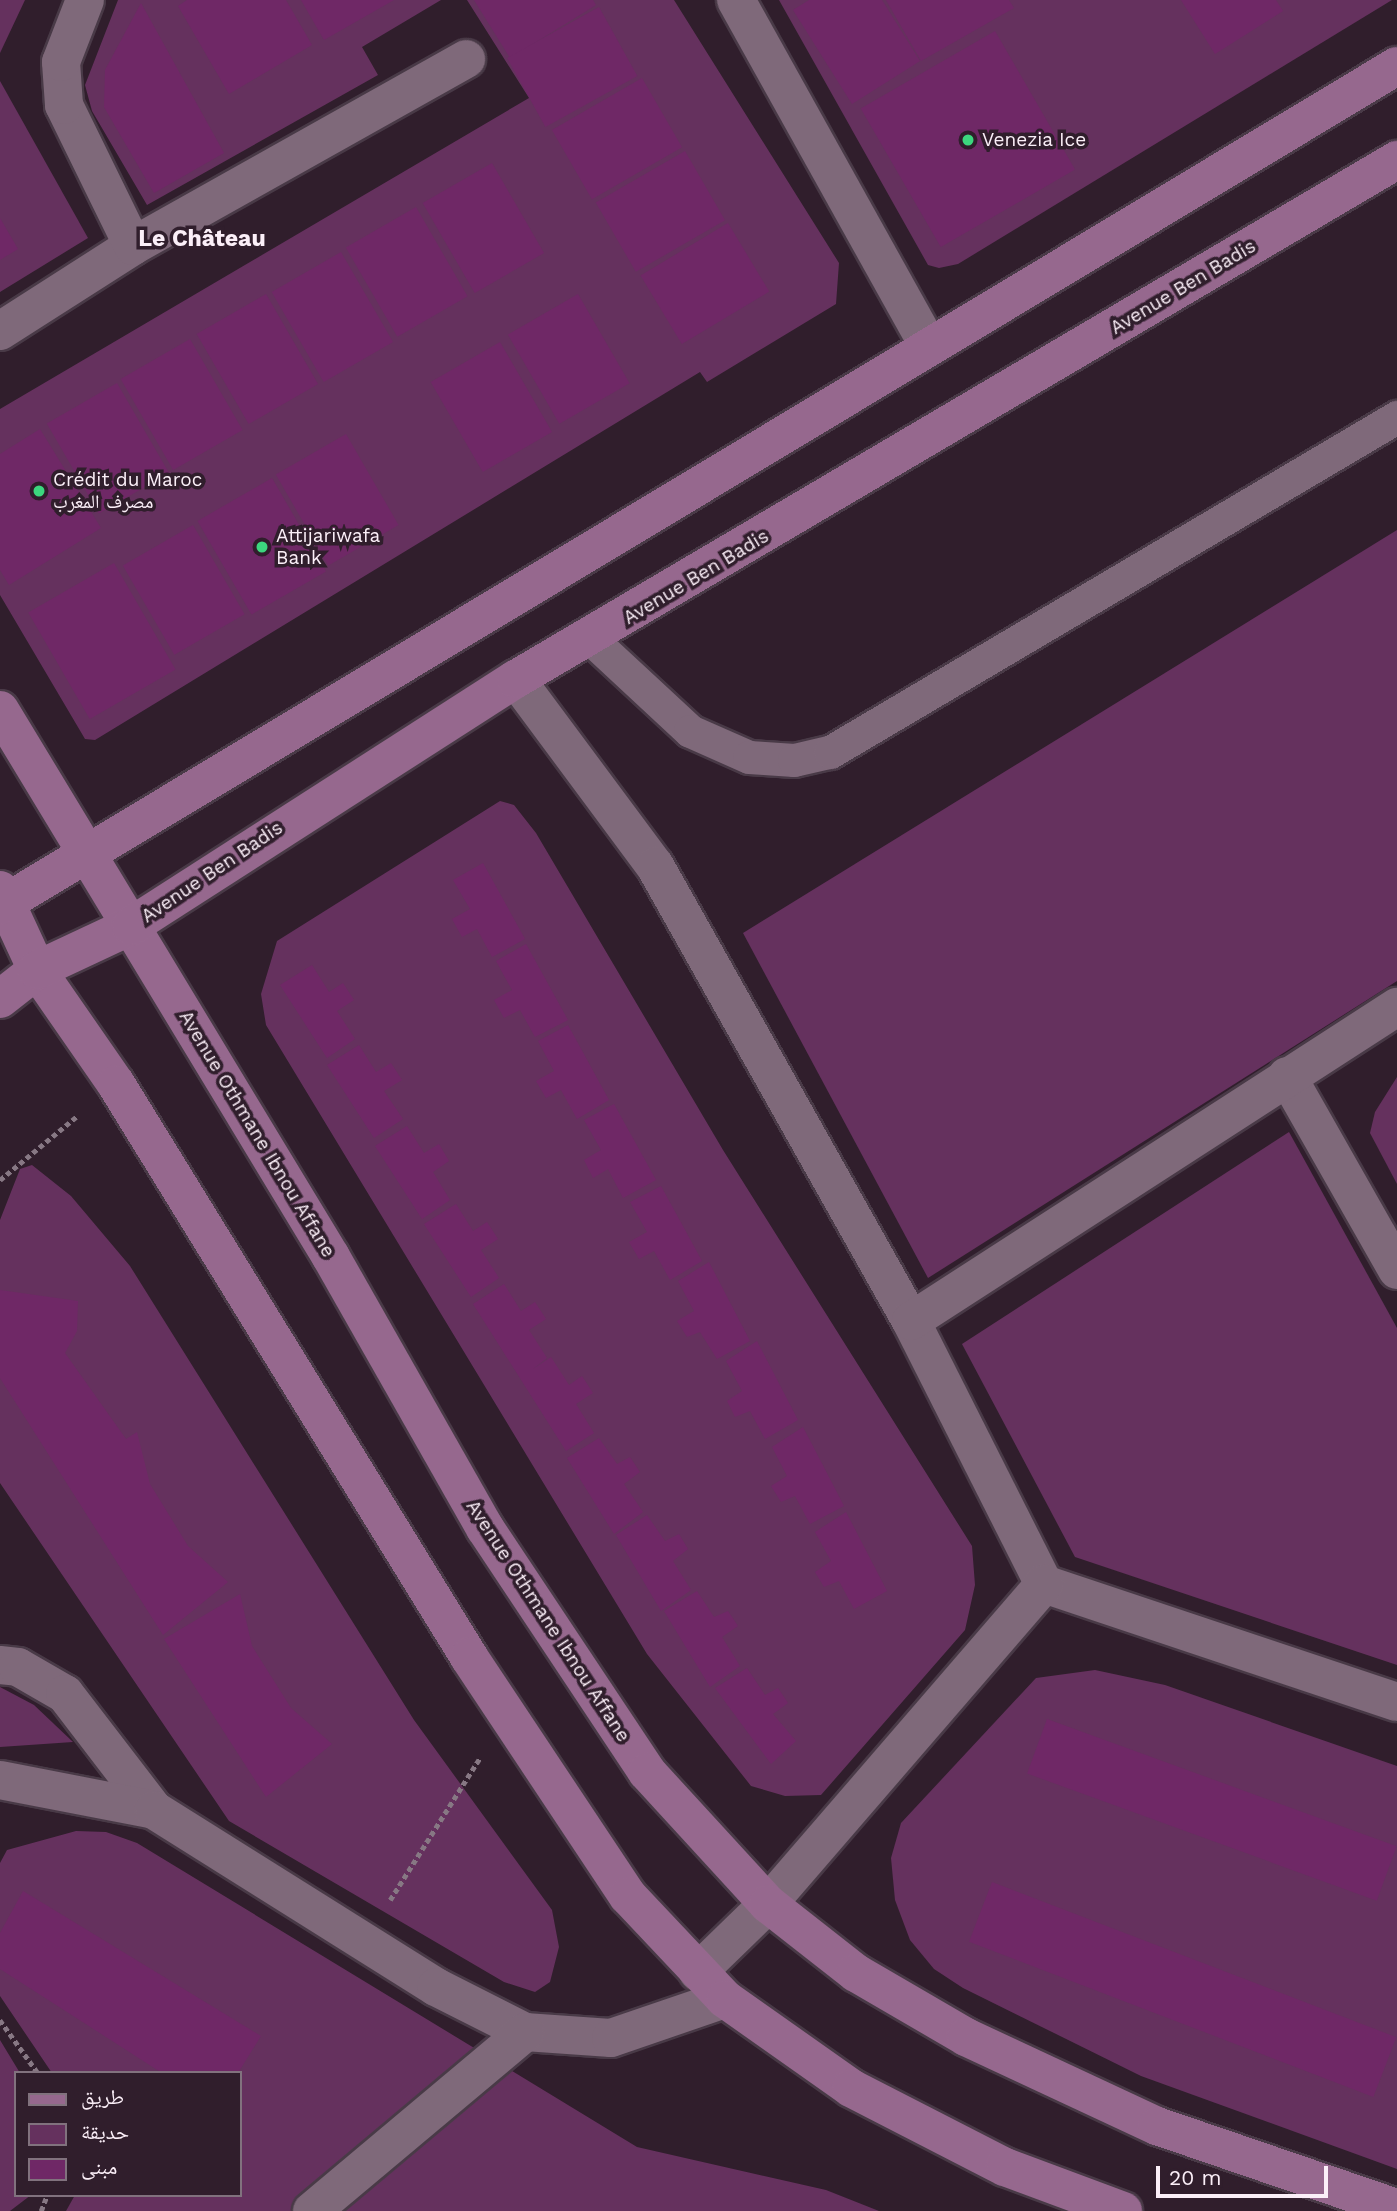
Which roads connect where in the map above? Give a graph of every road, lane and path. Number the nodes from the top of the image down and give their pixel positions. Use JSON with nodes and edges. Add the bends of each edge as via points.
{"nodes":[{"id":1,"x":85,"y":0,"type":"edge"},
{"id":2,"x":736,"y":0,"type":"edge"},
{"id":3,"x":466,"y":59,"type":"dead end"},
{"id":4,"x":1397,"y":66,"type":"edge"},
{"id":5,"x":1397,"y":160,"type":"edge"},
{"id":6,"x":132,"y":246,"type":"junction"},
{"id":7,"x":0,"y":331,"type":"edge"},
{"id":8,"x":929,"y":347,"type":"junction"},
{"id":9,"x":1397,"y":417,"type":"edge"},
{"id":10,"x":591,"y":639,"type":"junction"},
{"id":11,"x":516,"y":679,"type":"junction"},
{"id":12,"x":0,"y":710,"type":"edge"},
{"id":13,"x":84,"y":855,"type":"junction"},
{"id":14,"x":2,"y":899,"type":"edge"},
{"id":15,"x":131,"y":926,"type":"junction"},
{"id":16,"x":37,"y":970,"type":"junction"},
{"id":17,"x":0,"y":999,"type":"edge"},
{"id":18,"x":1397,"y":1007,"type":"edge"},
{"id":19,"x":1287,"y":1076,"type":"junction"},
{"id":20,"x":116,"y":1084,"type":"junction"},
{"id":21,"x":0,"y":1180,"type":"edge"},
{"id":22,"x":1397,"y":1270,"type":"edge"},
{"id":23,"x":911,"y":1321,"type":"junction"},
{"id":24,"x":1044,"y":1584,"type":"junction"},
{"id":25,"x":0,"y":1665,"type":"edge"},
{"id":26,"x":1397,"y":1702,"type":"edge"},
{"id":27,"x":508,"y":1714,"type":"junction"},
{"id":28,"x":0,"y":1780,"type":"edge"},
{"id":29,"x":155,"y":1810,"type":"junction"},
{"id":30,"x":768,"y":1904,"type":"junction"},
{"id":31,"x":365,"y":1940,"type":"junction"},
{"id":32,"x":698,"y":1972,"type":"junction"},
{"id":33,"x":724,"y":1999,"type":"junction"},
{"id":34,"x":0,"y":2020,"type":"edge"},
{"id":35,"x":526,"y":2032,"type":"junction"},
{"id":36,"x":37,"y":2071,"type":"edge"},
{"id":37,"x":1397,"y":2208,"type":"edge"},
{"id":38,"x":312,"y":2211,"type":"edge"},
{"id":39,"x":1123,"y":2211,"type":"edge"}],
"edges":[{"from":1,"to":6,"type":"street","via":[[61,62],[64,104]]},
{"from":2,"to":8,"type":"street"},
{"from":3,"to":6,"type":"street"},
{"from":4,"to":8,"type":"main road"},
{"from":5,"to":10,"type":"main road","name":"Avenue Ben Badis"},
{"from":6,"to":7,"type":"street"},
{"from":8,"to":13,"type":"main road"},
{"from":9,"to":10,"type":"lane","via":[[830,752],[794,760],[749,757],[690,731]]},
{"from":10,"to":11,"type":"main road","name":"Avenue Ben Badis"},
{"from":11,"to":15,"type":"main road","name":"Avenue Ben Badis","via":[[230,857]]},
{"from":11,"to":23,"type":"street","via":[[655,866]]},
{"from":12,"to":13,"type":"main road","name":"Avenue Othmane Ibnou Affane"},
{"from":13,"to":14,"type":"main road"},
{"from":13,"to":15,"type":"main road","name":"Avenue Othmane Ibnou Affane"},
{"from":14,"to":16,"type":"main road"},
{"from":15,"to":16,"type":"main road","name":"Avenue Ben Badis"},
{"from":15,"to":30,"type":"main road","name":"Avenue Othmane Ibnou Affane","via":[[331,1257],[485,1528],[647,1772]]},
{"from":16,"to":17,"type":"main road","name":"Avenue Ben Badis"},
{"from":16,"to":20,"type":"main road"},
{"from":18,"to":19,"type":"street"},
{"from":19,"to":22,"type":"street"},
{"from":19,"to":23,"type":"street"},
{"from":20,"to":21,"type":"path"},
{"from":20,"to":27,"type":"main road"},
{"from":23,"to":24,"type":"street"},
{"from":24,"to":26,"type":"street"},
{"from":24,"to":30,"type":"street"},
{"from":25,"to":29,"type":"street","via":[[18,1667],[65,1694]]},
{"from":27,"to":31,"type":"path"},
{"from":27,"to":32,"type":"main road","via":[[628,1896]]},
{"from":28,"to":29,"type":"street"},
{"from":29,"to":31,"type":"street"},
{"from":30,"to":32,"type":"street"},
{"from":30,"to":37,"type":"main road","name":"Avenue Othmane Ibnou Affane","via":[[856,1973],[966,2037],[1157,2126]]},
{"from":31,"to":35,"type":"street","via":[[436,1987]]},
{"from":32,"to":33,"type":"main road"},
{"from":33,"to":35,"type":"street","via":[[611,2038]]},
{"from":33,"to":39,"type":"main road","via":[[851,2088],[1005,2166]]},
{"from":34,"to":36,"type":"path"},
{"from":35,"to":38,"type":"street"}]}
